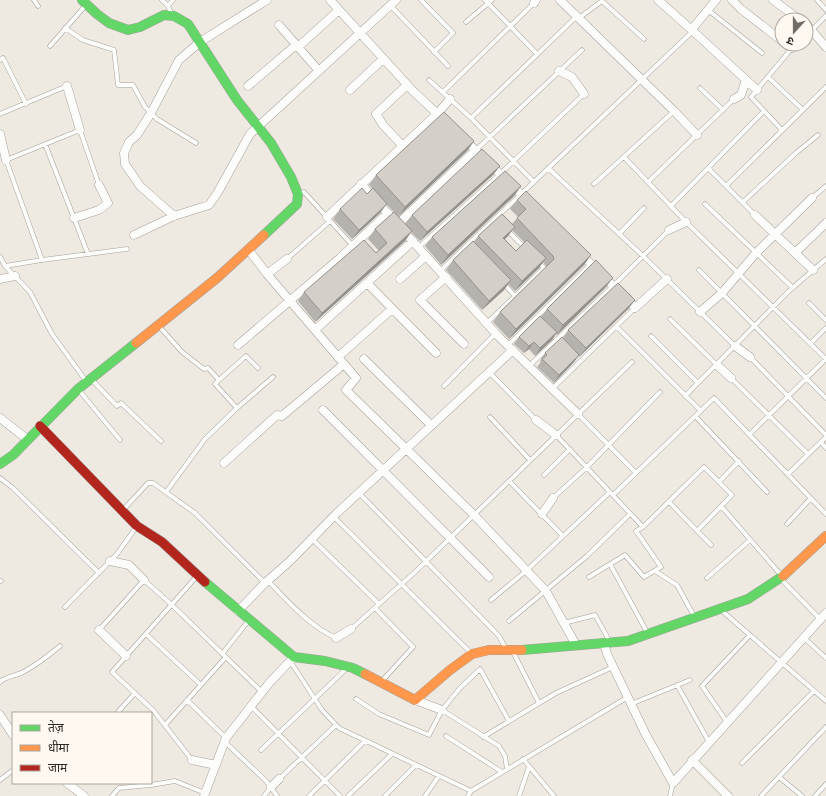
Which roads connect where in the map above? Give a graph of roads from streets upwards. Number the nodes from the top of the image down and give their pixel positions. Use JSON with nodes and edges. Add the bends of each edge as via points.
{"nodes":[{"id":1,"x":267,"y":0,"type":"edge"},
{"id":2,"x":560,"y":0,"type":"edge"},
{"id":3,"x":658,"y":0,"type":"edge"},
{"id":4,"x":716,"y":0,"type":"edge"},
{"id":5,"x":732,"y":0,"type":"edge"},
{"id":6,"x":773,"y":0,"type":"edge"},
{"id":7,"x":84,"y":2,"type":"edge"},
{"id":8,"x":393,"y":3,"type":"edge"},
{"id":9,"x":668,"y":3,"type":"edge"},
{"id":10,"x":335,"y":4,"type":"edge"},
{"id":11,"x":708,"y":5,"type":"edge"},
{"id":12,"x":789,"y":12,"type":"edge"},
{"id":13,"x":279,"y":25,"type":"dead end"},
{"id":14,"x":692,"y":30,"type":"junction"},
{"id":15,"x":360,"y":33,"type":"junction"},
{"id":16,"x":774,"y":35,"type":"edge"},
{"id":17,"x":814,"y":36,"type":"edge"},
{"id":18,"x":200,"y":42,"type":"junction"},
{"id":19,"x":297,"y":46,"type":"junction"},
{"id":20,"x":826,"y":47,"type":"edge"},
{"id":21,"x":383,"y":59,"type":"junction"},
{"id":22,"x":319,"y":71,"type":"junction"},
{"id":23,"x":559,"y":71,"type":"road end"},
{"id":24,"x":746,"y":80,"type":"junction"},
{"id":25,"x":407,"y":85,"type":"junction"},
{"id":26,"x":67,"y":86,"type":"road end"},
{"id":27,"x":248,"y":86,"type":"dead end"},
{"id":28,"x":350,"y":90,"type":"dead end"},
{"id":29,"x":757,"y":90,"type":"road end"},
{"id":30,"x":584,"y":94,"type":"road end"},
{"id":31,"x":450,"y":99,"type":"road end"},
{"id":32,"x":734,"y":99,"type":"road end"},
{"id":33,"x":437,"y":114,"type":"junction"},
{"id":34,"x":259,"y":127,"type":"junction"},
{"id":35,"x":80,"y":130,"type":"road end"},
{"id":36,"x":0,"y":134,"type":"edge"},
{"id":37,"x":697,"y":135,"type":"road end"},
{"id":38,"x":402,"y":145,"type":"junction"},
{"id":39,"x":476,"y":150,"type":"junction"},
{"id":40,"x":6,"y":160,"type":"road end"},
{"id":41,"x":361,"y":184,"type":"junction"},
{"id":42,"x":99,"y":185,"type":"road end"},
{"id":43,"x":812,"y":198,"type":"road end"},
{"id":44,"x":537,"y":211,"type":"edge"},
{"id":45,"x":388,"y":213,"type":"junction"},
{"id":46,"x":756,"y":215,"type":"road end"},
{"id":47,"x":174,"y":216,"type":"junction"},
{"id":48,"x":74,"y":218,"type":"road end"},
{"id":49,"x":329,"y":219,"type":"road end"},
{"id":50,"x":686,"y":222,"type":"road end"},
{"id":51,"x":826,"y":223,"type":"edge"},
{"id":52,"x":398,"y":224,"type":"junction"},
{"id":53,"x":669,"y":230,"type":"road end"},
{"id":54,"x":777,"y":234,"type":"junction"},
{"id":55,"x":134,"y":235,"type":"dead end"},
{"id":56,"x":416,"y":244,"type":"junction"},
{"id":57,"x":575,"y":248,"type":"edge"},
{"id":58,"x":248,"y":249,"type":"junction"},
{"id":59,"x":795,"y":253,"type":"junction"},
{"id":60,"x":426,"y":256,"type":"junction"},
{"id":61,"x":287,"y":259,"type":"road end"},
{"id":62,"x":813,"y":270,"type":"road end"},
{"id":63,"x":267,"y":274,"type":"junction"},
{"id":64,"x":443,"y":274,"type":"junction"},
{"id":65,"x":15,"y":276,"type":"road end"},
{"id":66,"x":0,"y":279,"type":"edge"},
{"id":67,"x":400,"y":279,"type":"dead end"},
{"id":68,"x":666,"y":279,"type":"road end"},
{"id":69,"x":367,"y":283,"type":"junction"},
{"id":70,"x":290,"y":301,"type":"junction"},
{"id":71,"x":392,"y":309,"type":"junction"},
{"id":72,"x":700,"y":312,"type":"road end"},
{"id":73,"x":315,"y":330,"type":"junction"},
{"id":74,"x":464,"y":344,"type":"dead end"},
{"id":75,"x":238,"y":345,"type":"dead end"},
{"id":76,"x":735,"y":346,"type":"road end"},
{"id":77,"x":510,"y":347,"type":"junction"},
{"id":78,"x":436,"y":353,"type":"dead end"},
{"id":79,"x":338,"y":357,"type":"junction"},
{"id":80,"x":750,"y":357,"type":"road end"},
{"id":81,"x":364,"y":359,"type":"dead end"},
{"id":82,"x":344,"y":364,"type":"junction"},
{"id":83,"x":716,"y":365,"type":"road end"},
{"id":84,"x":731,"y":378,"type":"road end"},
{"id":85,"x":323,"y":410,"type":"dead end"},
{"id":86,"x":578,"y":414,"type":"road end"},
{"id":87,"x":0,"y":418,"type":"edge"},
{"id":88,"x":536,"y":420,"type":"road end"},
{"id":89,"x":431,"y":425,"type":"junction"},
{"id":90,"x":40,"y":426,"type":"junction"},
{"id":91,"x":556,"y":435,"type":"road end"},
{"id":92,"x":27,"y":440,"type":"junction"},
{"id":93,"x":406,"y":448,"type":"junction"},
{"id":94,"x":224,"y":463,"type":"dead end"},
{"id":95,"x":0,"y":464,"type":"edge"},
{"id":96,"x":383,"y":470,"type":"junction"},
{"id":97,"x":553,"y":498,"type":"road end"},
{"id":98,"x":542,"y":514,"type":"road end"},
{"id":99,"x":826,"y":536,"type":"edge"},
{"id":100,"x":110,"y":561,"type":"road end"},
{"id":101,"x":489,"y":577,"type":"dead end"},
{"id":102,"x":144,"y":580,"type":"road end"},
{"id":103,"x":238,"y":611,"type":"junction"},
{"id":104,"x":826,"y":613,"type":"edge"},
{"id":105,"x":351,"y":629,"type":"road end"},
{"id":106,"x":99,"y":630,"type":"road end"},
{"id":107,"x":336,"y":638,"type":"road end"},
{"id":108,"x":607,"y":642,"type":"junction"},
{"id":109,"x":576,"y":644,"type":"junction"},
{"id":110,"x":126,"y":656,"type":"road end"},
{"id":111,"x":292,"y":659,"type":"junction"},
{"id":112,"x":415,"y":700,"type":"junction"},
{"id":113,"x":442,"y":710,"type":"road end"},
{"id":114,"x":0,"y":715,"type":"edge"},
{"id":115,"x":12,"y":733,"type":"edge"},
{"id":116,"x":192,"y":760,"type":"road end"},
{"id":117,"x":692,"y":760,"type":"junction"},
{"id":118,"x":216,"y":765,"type":"junction"},
{"id":119,"x":279,"y":779,"type":"road end"},
{"id":120,"x":68,"y":784,"type":"edge"},
{"id":121,"x":271,"y":787,"type":"road end"},
{"id":122,"x":205,"y":795,"type":"edge"},
{"id":123,"x":84,"y":796,"type":"edge"},
{"id":124,"x":728,"y":796,"type":"edge"}],
"edges":[{"from":1,"to":18,"type":"street"},
{"from":2,"to":37,"type":"street"},
{"from":3,"to":9,"type":"street"},
{"from":4,"to":11,"type":"street"},
{"from":5,"to":16,"type":"street"},
{"from":6,"to":12,"type":"street"},
{"from":7,"to":18,"type":"street","via":[[91,10],[115,25],[129,30],[166,14],[177,16],[188,24]]},
{"from":8,"to":15,"type":"street"},
{"from":9,"to":14,"type":"street"},
{"from":10,"to":15,"type":"street"},
{"from":10,"to":19,"type":"street"},
{"from":11,"to":14,"type":"street"},
{"from":13,"to":19,"type":"street"},
{"from":14,"to":24,"type":"street"},
{"from":15,"to":21,"type":"street"},
{"from":15,"to":22,"type":"street"},
{"from":17,"to":20,"type":"street"},
{"from":18,"to":34,"type":"street"},
{"from":18,"to":47,"type":"street","via":[[179,60],[152,113],[124,152],[125,164],[140,186]]},
{"from":19,"to":22,"type":"street"},
{"from":19,"to":27,"type":"street"},
{"from":21,"to":25,"type":"street"},
{"from":21,"to":28,"type":"street"},
{"from":22,"to":34,"type":"street"},
{"from":23,"to":30,"type":"street","via":[[572,77]]},
{"from":24,"to":29,"type":"street"},
{"from":24,"to":32,"type":"street","via":[[741,95]]},
{"from":25,"to":33,"type":"street"},
{"from":25,"to":38,"type":"street","via":[[376,114]]},
{"from":26,"to":35,"type":"street"},
{"from":31,"to":33,"type":"street"},
{"from":33,"to":38,"type":"street"},
{"from":33,"to":39,"type":"street"},
{"from":34,"to":47,"type":"street","via":[[250,134],[209,205]]},
{"from":34,"to":58,"type":"street","via":[[291,177],[298,194],[297,204]]},
{"from":36,"to":40,"type":"street"},
{"from":38,"to":41,"type":"street"},
{"from":39,"to":44,"type":"street"},
{"from":39,"to":52,"type":"street"},
{"from":41,"to":45,"type":"street"},
{"from":41,"to":49,"type":"street"},
{"from":42,"to":48,"type":"street","via":[[108,203],[99,210]]},
{"from":43,"to":54,"type":"street"},
{"from":45,"to":52,"type":"street"},
{"from":45,"to":70,"type":"street"},
{"from":46,"to":54,"type":"street"},
{"from":47,"to":55,"type":"street"},
{"from":50,"to":53,"type":"street"},
{"from":51,"to":59,"type":"street"},
{"from":52,"to":56,"type":"street"},
{"from":54,"to":59,"type":"street"},
{"from":54,"to":72,"type":"street","via":[[756,253],[722,293]]},
{"from":56,"to":60,"type":"street"},
{"from":56,"to":69,"type":"street"},
{"from":57,"to":68,"type":"street","via":[[635,308]]},
{"from":58,"to":63,"type":"street"},
{"from":58,"to":90,"type":"street","via":[[217,278],[88,380]]},
{"from":59,"to":62,"type":"street"},
{"from":60,"to":64,"type":"street"},
{"from":60,"to":67,"type":"street"},
{"from":61,"to":63,"type":"street"},
{"from":63,"to":70,"type":"street"},
{"from":64,"to":74,"type":"street","via":[[420,300]]},
{"from":64,"to":77,"type":"street"},
{"from":65,"to":66,"type":"street"},
{"from":69,"to":71,"type":"street"},
{"from":69,"to":73,"type":"street"},
{"from":70,"to":73,"type":"street"},
{"from":70,"to":75,"type":"street"},
{"from":71,"to":78,"type":"street"},
{"from":71,"to":79,"type":"street"},
{"from":73,"to":79,"type":"street"},
{"from":76,"to":80,"type":"street"},
{"from":77,"to":86,"type":"street"},
{"from":77,"to":89,"type":"street","via":[[489,372]]},
{"from":79,"to":82,"type":"street"},
{"from":81,"to":89,"type":"street"},
{"from":82,"to":93,"type":"street","via":[[356,378],[346,390]]},
{"from":82,"to":94,"type":"street","via":[[282,416],[277,415]]},
{"from":83,"to":84,"type":"street"},
{"from":85,"to":96,"type":"street"},
{"from":87,"to":92,"type":"street"},
{"from":88,"to":91,"type":"street"},
{"from":89,"to":93,"type":"street"},
{"from":90,"to":92,"type":"street"},
{"from":90,"to":103,"type":"street","via":[[137,526],[162,542]]},
{"from":92,"to":95,"type":"street"},
{"from":93,"to":96,"type":"street"},
{"from":93,"to":109,"type":"street","via":[[474,515],[546,592]]},
{"from":96,"to":101,"type":"street"},
{"from":96,"to":103,"type":"street"},
{"from":97,"to":98,"type":"street"},
{"from":99,"to":108,"type":"street","via":[[781,577],[748,600],[628,641]]},
{"from":100,"to":102,"type":"street","via":[[129,565]]},
{"from":103,"to":111,"type":"street"},
{"from":104,"to":117,"type":"street"},
{"from":105,"to":107,"type":"street"},
{"from":106,"to":110,"type":"street"},
{"from":108,"to":109,"type":"street"},
{"from":108,"to":117,"type":"street","via":[[607,654],[613,667],[646,736],[673,783]]},
{"from":109,"to":112,"type":"street","via":[[523,650],[489,650],[472,654]]},
{"from":111,"to":112,"type":"street","via":[[325,661],[353,668]]},
{"from":111,"to":118,"type":"street","via":[[262,692],[226,740]]},
{"from":112,"to":113,"type":"street"},
{"from":114,"to":115,"type":"street"},
{"from":116,"to":118,"type":"street"},
{"from":117,"to":124,"type":"street"},
{"from":118,"to":122,"type":"street"},
{"from":119,"to":121,"type":"street"},
{"from":120,"to":123,"type":"street"}]}
